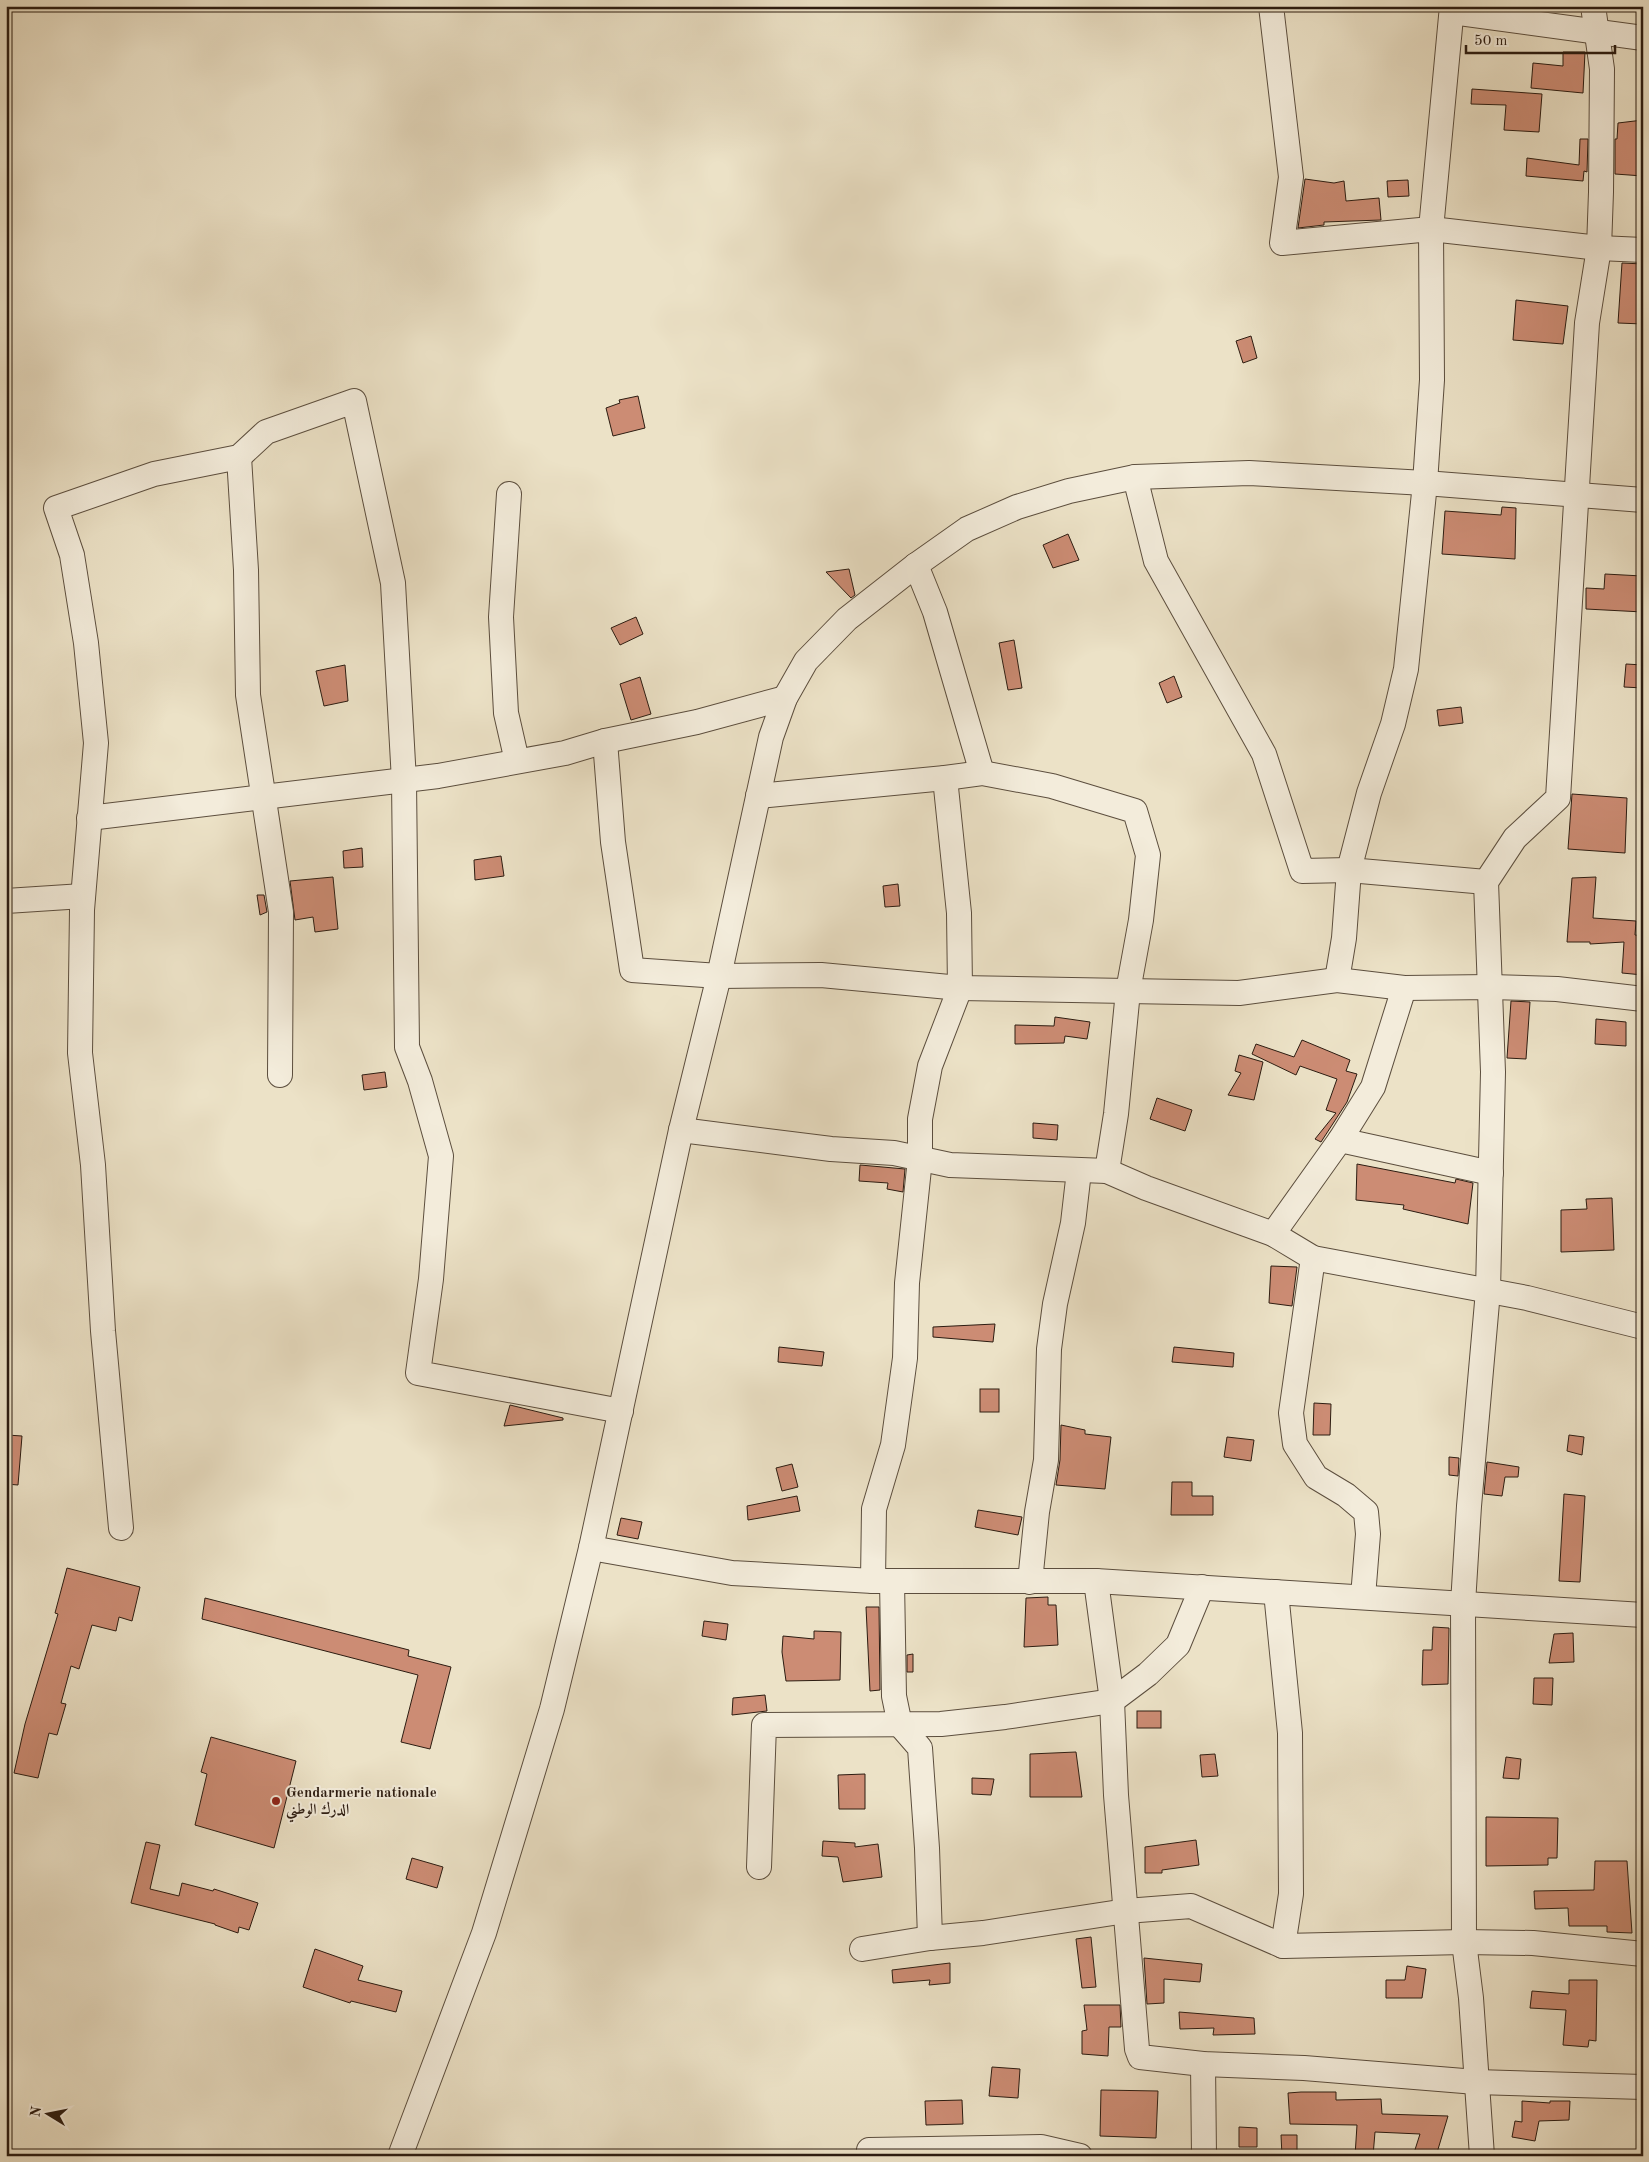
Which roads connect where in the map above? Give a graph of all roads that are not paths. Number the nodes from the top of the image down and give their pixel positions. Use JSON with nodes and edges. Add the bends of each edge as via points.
{"nodes":[{"id":1,"x":1271,"y":6,"type":"edge"},
{"id":2,"x":1593,"y":6,"type":"edge"},
{"id":3,"x":1452,"y":9,"type":"edge"},
{"id":4,"x":1597,"y":32,"type":"junction"},
{"id":5,"x":1643,"y":38,"type":"edge"},
{"id":6,"x":1431,"y":229,"type":"junction"},
{"id":7,"x":1599,"y":248,"type":"junction"},
{"id":8,"x":1643,"y":250,"type":"edge"},
{"id":9,"x":239,"y":456,"type":"junction"},
{"id":10,"x":1135,"y":477,"type":"junction"},
{"id":11,"x":1425,"y":483,"type":"junction"},
{"id":12,"x":509,"y":494,"type":"dead end"},
{"id":13,"x":1576,"y":496,"type":"junction"},
{"id":14,"x":1643,"y":500,"type":"edge"},
{"id":15,"x":916,"y":565,"type":"junction"},
{"id":16,"x":785,"y":698,"type":"junction"},
{"id":17,"x":604,"y":741,"type":"junction"},
{"id":18,"x":517,"y":762,"type":"junction"},
{"id":19,"x":982,"y":772,"type":"junction"},
{"id":20,"x":945,"y":778,"type":"junction"},
{"id":21,"x":404,"y":781,"type":"junction"},
{"id":22,"x":758,"y":796,"type":"junction"},
{"id":23,"x":264,"y":798,"type":"junction"},
{"id":24,"x":89,"y":818,"type":"junction"},
{"id":25,"x":1349,"y":870,"type":"junction"},
{"id":26,"x":1486,"y":882,"type":"junction"},
{"id":27,"x":83,"y":896,"type":"junction"},
{"id":28,"x":6,"y":901,"type":"edge"},
{"id":29,"x":719,"y":976,"type":"junction"},
{"id":30,"x":1337,"y":980,"type":"junction"},
{"id":31,"x":1491,"y":987,"type":"junction"},
{"id":32,"x":960,"y":988,"type":"junction"},
{"id":33,"x":1404,"y":988,"type":"junction"},
{"id":34,"x":1128,"y":991,"type":"junction"},
{"id":35,"x":1643,"y":999,"type":"edge"},
{"id":36,"x":280,"y":1075,"type":"dead end"},
{"id":37,"x":681,"y":1130,"type":"junction"},
{"id":38,"x":1340,"y":1140,"type":"junction"},
{"id":39,"x":920,"y":1159,"type":"junction"},
{"id":40,"x":1079,"y":1171,"type":"junction"},
{"id":41,"x":1107,"y":1171,"type":"junction"},
{"id":42,"x":1491,"y":1172,"type":"junction"},
{"id":43,"x":1273,"y":1234,"type":"junction"},
{"id":44,"x":1313,"y":1258,"type":"junction"},
{"id":45,"x":1488,"y":1291,"type":"junction"},
{"id":46,"x":1643,"y":1327,"type":"edge"},
{"id":47,"x":621,"y":1411,"type":"junction"},
{"id":48,"x":121,"y":1528,"type":"dead end"},
{"id":49,"x":591,"y":1548,"type":"junction"},
{"id":50,"x":882,"y":1581,"type":"junction"},
{"id":51,"x":1096,"y":1581,"type":"junction"},
{"id":52,"x":1030,"y":1582,"type":"junction"},
{"id":53,"x":1202,"y":1587,"type":"junction"},
{"id":54,"x":1276,"y":1592,"type":"junction"},
{"id":55,"x":1363,"y":1597,"type":"junction"},
{"id":56,"x":1463,"y":1604,"type":"junction"},
{"id":57,"x":1643,"y":1616,"type":"edge"},
{"id":58,"x":1112,"y":1701,"type":"junction"},
{"id":59,"x":900,"y":1725,"type":"junction"},
{"id":60,"x":759,"y":1867,"type":"dead end"},
{"id":61,"x":1126,"y":1911,"type":"junction"},
{"id":62,"x":930,"y":1938,"type":"junction"},
{"id":63,"x":1464,"y":1942,"type":"junction"},
{"id":64,"x":1284,"y":1946,"type":"junction"},
{"id":65,"x":862,"y":1949,"type":"dead end"},
{"id":66,"x":1643,"y":1954,"type":"edge"},
{"id":67,"x":1204,"y":2064,"type":"junction"},
{"id":68,"x":1476,"y":2082,"type":"junction"},
{"id":69,"x":1643,"y":2087,"type":"edge"},
{"id":70,"x":869,"y":2150,"type":"dead end"},
{"id":71,"x":400,"y":2156,"type":"edge"},
{"id":72,"x":1080,"y":2156,"type":"edge"},
{"id":73,"x":1204,"y":2156,"type":"edge"},
{"id":74,"x":1482,"y":2156,"type":"edge"}],
"edges":[{"from":1,"to":6,"type":"street","via":[[1291,177],[1282,243]]},
{"from":2,"to":4,"type":"street"},
{"from":3,"to":4,"type":"street"},
{"from":3,"to":6,"type":"street"},
{"from":4,"to":5,"type":"street"},
{"from":4,"to":7,"type":"street","via":[[1602,69]]},
{"from":6,"to":7,"type":"street"},
{"from":6,"to":11,"type":"street","via":[[1432,380]]},
{"from":7,"to":8,"type":"street"},
{"from":7,"to":13,"type":"street","via":[[1587,323]]},
{"from":9,"to":21,"type":"street","via":[[266,432],[354,401],[393,583]]},
{"from":9,"to":23,"type":"street","via":[[246,570],[248,694]]},
{"from":9,"to":24,"type":"street","via":[[154,474],[56,508],[72,555],[87,652],[96,743]]},
{"from":10,"to":11,"type":"street","via":[[1250,473]]},
{"from":10,"to":15,"type":"street","via":[[1069,491],[1017,507],[967,529]]},
{"from":10,"to":25,"type":"street","via":[[1156,561],[1264,754],[1302,871]]},
{"from":11,"to":13,"type":"street"},
{"from":11,"to":25,"type":"street","via":[[1406,669]]},
{"from":12,"to":18,"type":"street","via":[[501,617],[506,714]]},
{"from":13,"to":14,"type":"street"},
{"from":13,"to":26,"type":"street","via":[[1558,798],[1515,838]]},
{"from":15,"to":16,"type":"street","via":[[847,619],[806,661]]},
{"from":15,"to":19,"type":"street","via":[[935,612]]},
{"from":16,"to":17,"type":"street","via":[[697,722]]},
{"from":16,"to":22,"type":"street","via":[[771,737]]},
{"from":17,"to":18,"type":"street","via":[[565,753]]},
{"from":17,"to":29,"type":"street","via":[[613,842],[632,970]]},
{"from":18,"to":21,"type":"street"},
{"from":19,"to":20,"type":"street"},
{"from":19,"to":34,"type":"street","via":[[1052,786],[1135,811],[1148,855],[1141,920]]},
{"from":20,"to":22,"type":"street"},
{"from":20,"to":32,"type":"street","via":[[958,913]]},
{"from":21,"to":23,"type":"street"},
{"from":21,"to":47,"type":"street","via":[[407,1047],[441,1156],[431,1279],[418,1373]]},
{"from":22,"to":29,"type":"street"},
{"from":23,"to":24,"type":"street"},
{"from":23,"to":36,"type":"street","via":[[281,912]]},
{"from":24,"to":27,"type":"street"},
{"from":25,"to":26,"type":"street"},
{"from":25,"to":30,"type":"street"},
{"from":26,"to":31,"type":"street"},
{"from":27,"to":28,"type":"street"},
{"from":27,"to":48,"type":"street","via":[[80,1053],[93,1165],[103,1331]]},
{"from":29,"to":32,"type":"street","via":[[822,975]]},
{"from":29,"to":37,"type":"street"},
{"from":30,"to":33,"type":"street"},
{"from":30,"to":34,"type":"street","via":[[1239,993]]},
{"from":31,"to":33,"type":"street"},
{"from":31,"to":35,"type":"street"},
{"from":31,"to":42,"type":"street"},
{"from":32,"to":34,"type":"street"},
{"from":32,"to":39,"type":"street","via":[[930,1066],[920,1119]]},
{"from":33,"to":38,"type":"street","via":[[1373,1087]]},
{"from":34,"to":41,"type":"street"},
{"from":37,"to":39,"type":"street","via":[[831,1149],[894,1153]]},
{"from":37,"to":47,"type":"street"},
{"from":38,"to":42,"type":"street"},
{"from":38,"to":43,"type":"street"},
{"from":39,"to":40,"type":"street","via":[[950,1166]]},
{"from":39,"to":50,"type":"street","via":[[907,1283],[905,1358],[893,1445],[874,1509]]},
{"from":40,"to":41,"type":"street"},
{"from":40,"to":52,"type":"street","via":[[1049,1349],[1046,1460]]},
{"from":41,"to":43,"type":"street"},
{"from":42,"to":45,"type":"street"},
{"from":43,"to":44,"type":"street"},
{"from":44,"to":45,"type":"street"},
{"from":44,"to":55,"type":"street","via":[[1291,1412],[1295,1444],[1316,1477],[1366,1512],[1368,1534]]},
{"from":45,"to":46,"type":"street"},
{"from":45,"to":56,"type":"street"},
{"from":47,"to":49,"type":"street"},
{"from":49,"to":50,"type":"street","via":[[732,1573]]},
{"from":49,"to":71,"type":"street","via":[[552,1709],[517,1829],[484,1933]]},
{"from":50,"to":52,"type":"street"},
{"from":50,"to":59,"type":"street"},
{"from":51,"to":52,"type":"street"},
{"from":51,"to":53,"type":"street"},
{"from":51,"to":58,"type":"street"},
{"from":53,"to":54,"type":"street"},
{"from":53,"to":58,"type":"street","via":[[1178,1644],[1148,1674]]},
{"from":54,"to":55,"type":"street"},
{"from":54,"to":64,"type":"street","via":[[1290,1733],[1291,1894]]},
{"from":55,"to":56,"type":"street"},
{"from":56,"to":57,"type":"street"},
{"from":56,"to":63,"type":"street"},
{"from":58,"to":59,"type":"street","via":[[1005,1717]]},
{"from":58,"to":61,"type":"street"},
{"from":59,"to":60,"type":"street","via":[[764,1725]]},
{"from":59,"to":62,"type":"street","via":[[920,1748]]},
{"from":61,"to":62,"type":"street","via":[[983,1934]]},
{"from":61,"to":64,"type":"street","via":[[1191,1906]]},
{"from":61,"to":67,"type":"street","via":[[1140,2057]]},
{"from":62,"to":65,"type":"street"},
{"from":63,"to":64,"type":"street"},
{"from":63,"to":66,"type":"street","via":[[1532,1943]]},
{"from":63,"to":68,"type":"street"},
{"from":67,"to":68,"type":"street","via":[[1304,2068]]},
{"from":67,"to":73,"type":"street"},
{"from":68,"to":69,"type":"street"},
{"from":68,"to":74,"type":"street"},
{"from":70,"to":72,"type":"street","via":[[1041,2146]]}]}
